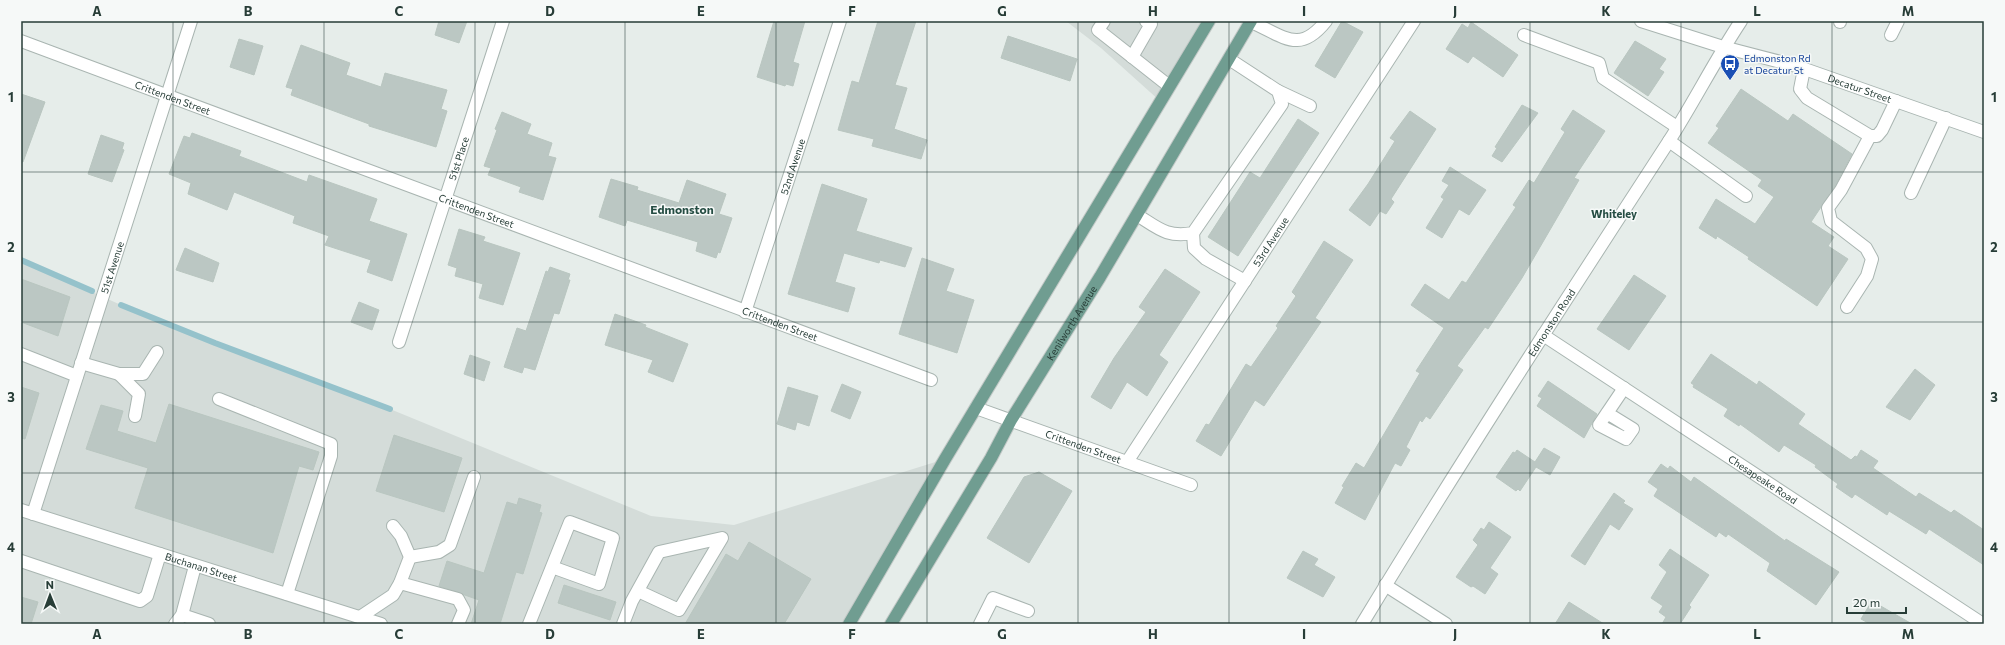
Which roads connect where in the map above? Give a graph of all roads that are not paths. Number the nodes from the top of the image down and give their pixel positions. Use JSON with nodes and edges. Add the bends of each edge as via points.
{"nodes":[{"id":1,"x":191,"y":21,"type":"edge"},
{"id":2,"x":503,"y":21,"type":"edge"},
{"id":3,"x":840,"y":21,"type":"edge"},
{"id":4,"x":1104,"y":21,"type":"edge"},
{"id":5,"x":1146,"y":21,"type":"edge"},
{"id":6,"x":1209,"y":21,"type":"edge"},
{"id":7,"x":1251,"y":21,"type":"edge"},
{"id":8,"x":1326,"y":21,"type":"edge"},
{"id":9,"x":1414,"y":21,"type":"edge"},
{"id":10,"x":1642,"y":21,"type":"edge"},
{"id":11,"x":1741,"y":21,"type":"edge"},
{"id":12,"x":1898,"y":21,"type":"edge"},
{"id":13,"x":1524,"y":35,"type":"dead end"},
{"id":14,"x":1891,"y":35,"type":"dead end"},
{"id":15,"x":21,"y":41,"type":"edge"},
{"id":16,"x":1723,"y":47,"type":"junction"},
{"id":17,"x":1132,"y":57,"type":"junction"},
{"id":18,"x":1229,"y":59,"type":"junction"},
{"id":19,"x":1804,"y":69,"type":"junction"},
{"id":20,"x":1169,"y":86,"type":"junction"},
{"id":21,"x":1278,"y":91,"type":"junction"},
{"id":22,"x":168,"y":94,"type":"junction"},
{"id":23,"x":1896,"y":101,"type":"junction"},
{"id":24,"x":1310,"y":106,"type":"dead end"},
{"id":25,"x":1946,"y":118,"type":"junction"},
{"id":26,"x":1677,"y":127,"type":"junction"},
{"id":27,"x":1984,"y":132,"type":"edge"},
{"id":28,"x":1870,"y":136,"type":"junction"},
{"id":29,"x":1669,"y":141,"type":"junction"},
{"id":30,"x":1911,"y":193,"type":"dead end"},
{"id":31,"x":1746,"y":196,"type":"dead end"},
{"id":32,"x":446,"y":198,"type":"junction"},
{"id":33,"x":1137,"y":215,"type":"junction"},
{"id":34,"x":1193,"y":233,"type":"junction"},
{"id":35,"x":1245,"y":281,"type":"junction"},
{"id":36,"x":1847,"y":307,"type":"dead end"},
{"id":37,"x":745,"y":312,"type":"junction"},
{"id":38,"x":1542,"y":335,"type":"junction"},
{"id":39,"x":399,"y":342,"type":"dead end"},
{"id":40,"x":157,"y":352,"type":"dead end"},
{"id":41,"x":21,"y":354,"type":"edge"},
{"id":42,"x":81,"y":363,"type":"junction"},
{"id":43,"x":119,"y":374,"type":"junction"},
{"id":44,"x":77,"y":376,"type":"junction"},
{"id":45,"x":931,"y":380,"type":"dead end"},
{"id":46,"x":1624,"y":388,"type":"junction"},
{"id":47,"x":219,"y":399,"type":"dead end"},
{"id":48,"x":976,"y":408,"type":"junction"},
{"id":49,"x":1608,"y":413,"type":"dead end"},
{"id":50,"x":135,"y":416,"type":"dead end"},
{"id":51,"x":1011,"y":420,"type":"junction"},
{"id":52,"x":1127,"y":462,"type":"junction"},
{"id":53,"x":474,"y":477,"type":"dead end"},
{"id":54,"x":1191,"y":485,"type":"dead end"},
{"id":55,"x":27,"y":512,"type":"edge"},
{"id":56,"x":393,"y":526,"type":"dead end"},
{"id":57,"x":160,"y":554,"type":"junction"},
{"id":58,"x":410,"y":557,"type":"junction"},
{"id":59,"x":21,"y":562,"type":"edge"},
{"id":60,"x":196,"y":566,"type":"junction"},
{"id":61,"x":552,"y":567,"type":"junction"},
{"id":62,"x":400,"y":583,"type":"junction"},
{"id":63,"x":1386,"y":585,"type":"junction"},
{"id":64,"x":638,"y":591,"type":"junction"},
{"id":65,"x":287,"y":594,"type":"junction"},
{"id":66,"x":1028,"y":611,"type":"dead end"},
{"id":67,"x":360,"y":617,"type":"junction"},
{"id":68,"x":179,"y":619,"type":"edge"},
{"id":69,"x":210,"y":624,"type":"edge"},
{"id":70,"x":381,"y":624,"type":"edge"},
{"id":71,"x":458,"y":624,"type":"edge"},
{"id":72,"x":529,"y":624,"type":"edge"},
{"id":73,"x":623,"y":624,"type":"edge"},
{"id":74,"x":849,"y":624,"type":"edge"},
{"id":75,"x":891,"y":624,"type":"edge"},
{"id":76,"x":980,"y":624,"type":"edge"},
{"id":77,"x":1362,"y":624,"type":"edge"},
{"id":78,"x":1446,"y":624,"type":"edge"},
{"id":79,"x":1983,"y":624,"type":"edge"}],
"edges":[{"from":1,"to":22,"type":"street","name":"51st Avenue"},
{"from":2,"to":32,"type":"street","name":"51st Place"},
{"from":3,"to":37,"type":"street","name":"52nd Avenue"},
{"from":4,"to":17,"type":"street","via":[[1098,30]]},
{"from":5,"to":17,"type":"street","via":[[1151,24]]},
{"from":6,"to":20,"type":"main road"},
{"from":7,"to":8,"type":"street","via":[[1296,42],[1308,39]]},
{"from":7,"to":18,"type":"main road","name":"Kenilworth Avenue"},
{"from":9,"to":35,"type":"street","name":"53rd Avenue"},
{"from":10,"to":16,"type":"street","name":"Decatur Street"},
{"from":11,"to":16,"type":"street","name":"Edmonston Road"},
{"from":12,"to":14,"type":"street"},
{"from":13,"to":26,"type":"street","via":[[1599,63],[1603,78]]},
{"from":15,"to":22,"type":"street","name":"Crittenden Street"},
{"from":16,"to":19,"type":"street","name":"Decatur Street"},
{"from":16,"to":26,"type":"street","name":"Edmonston Road"},
{"from":17,"to":20,"type":"street"},
{"from":18,"to":21,"type":"street"},
{"from":18,"to":33,"type":"main road","name":"Kenilworth Avenue"},
{"from":19,"to":23,"type":"street","name":"Decatur Street"},
{"from":19,"to":28,"type":"street","via":[[1800,89],[1807,98]]},
{"from":20,"to":48,"type":"main road"},
{"from":21,"to":24,"type":"street"},
{"from":21,"to":34,"type":"street","via":[[1282,104]]},
{"from":22,"to":32,"type":"street","name":"Crittenden Street"},
{"from":22,"to":42,"type":"street","name":"51st Avenue"},
{"from":23,"to":25,"type":"street","name":"Decatur Street"},
{"from":23,"to":28,"type":"street","via":[[1882,130],[1877,136]]},
{"from":25,"to":27,"type":"street","name":"Decatur Street"},
{"from":25,"to":30,"type":"street"},
{"from":26,"to":29,"type":"street","name":"Edmonston Road"},
{"from":28,"to":36,"type":"street","via":[[1841,190],[1828,208],[1831,221],[1866,248],[1872,259],[1867,276]]},
{"from":29,"to":31,"type":"street"},
{"from":29,"to":38,"type":"street","name":"Edmonston Road"},
{"from":32,"to":37,"type":"street","name":"Crittenden Street"},
{"from":32,"to":39,"type":"street","name":"51st Place"},
{"from":33,"to":34,"type":"street","via":[[1165,233]]},
{"from":33,"to":51,"type":"main road","name":"Kenilworth Avenue"},
{"from":34,"to":35,"type":"street","via":[[1194,248],[1206,259]]},
{"from":35,"to":52,"type":"street","name":"53rd Avenue"},
{"from":37,"to":45,"type":"street","name":"Crittenden Street"},
{"from":38,"to":46,"type":"street","name":"Chesapeake Road"},
{"from":38,"to":63,"type":"street","name":"Edmonston Road"},
{"from":40,"to":43,"type":"street","via":[[143,374]]},
{"from":41,"to":44,"type":"street"},
{"from":42,"to":43,"type":"street"},
{"from":42,"to":44,"type":"street","name":"51st Avenue"},
{"from":43,"to":50,"type":"street","via":[[139,394]]},
{"from":44,"to":55,"type":"street","name":"51st Avenue"},
{"from":46,"to":49,"type":"street"},
{"from":46,"to":79,"type":"street","name":"Chesapeake Road"},
{"from":47,"to":65,"type":"street","via":[[330,444],[331,456]]},
{"from":48,"to":51,"type":"street","name":"Crittenden Street"},
{"from":48,"to":74,"type":"main road"},
{"from":51,"to":52,"type":"street","name":"Crittenden Street"},
{"from":51,"to":75,"type":"main road","name":"Kenilworth Avenue","via":[[991,458]]},
{"from":52,"to":54,"type":"street","name":"Crittenden Street"},
{"from":53,"to":58,"type":"street","via":[[450,545],[439,552]]},
{"from":55,"to":57,"type":"street","name":"Buchanan Street"},
{"from":56,"to":58,"type":"street","via":[[401,536]]},
{"from":57,"to":59,"type":"street","via":[[148,596],[140,601]]},
{"from":57,"to":60,"type":"street","name":"Buchanan Street"},
{"from":58,"to":62,"type":"street"},
{"from":60,"to":65,"type":"street","name":"Buchanan Street"},
{"from":60,"to":68,"type":"street"},
{"from":61,"to":61,"type":"street","via":[[570,522],[613,538],[599,584]]},
{"from":61,"to":72,"type":"street"},
{"from":62,"to":67,"type":"street","via":[[393,595]]},
{"from":62,"to":71,"type":"street","via":[[458,599],[464,610]]},
{"from":63,"to":77,"type":"street","name":"Edmonston Road"},
{"from":63,"to":78,"type":"street"},
{"from":64,"to":64,"type":"street","via":[[659,552],[722,538],[679,610]]},
{"from":64,"to":73,"type":"street"},
{"from":65,"to":67,"type":"street","name":"Buchanan Street"},
{"from":66,"to":76,"type":"street","via":[[993,598]]},
{"from":67,"to":70,"type":"street","name":"Buchanan Street"},
{"from":68,"to":69,"type":"street"}]}
